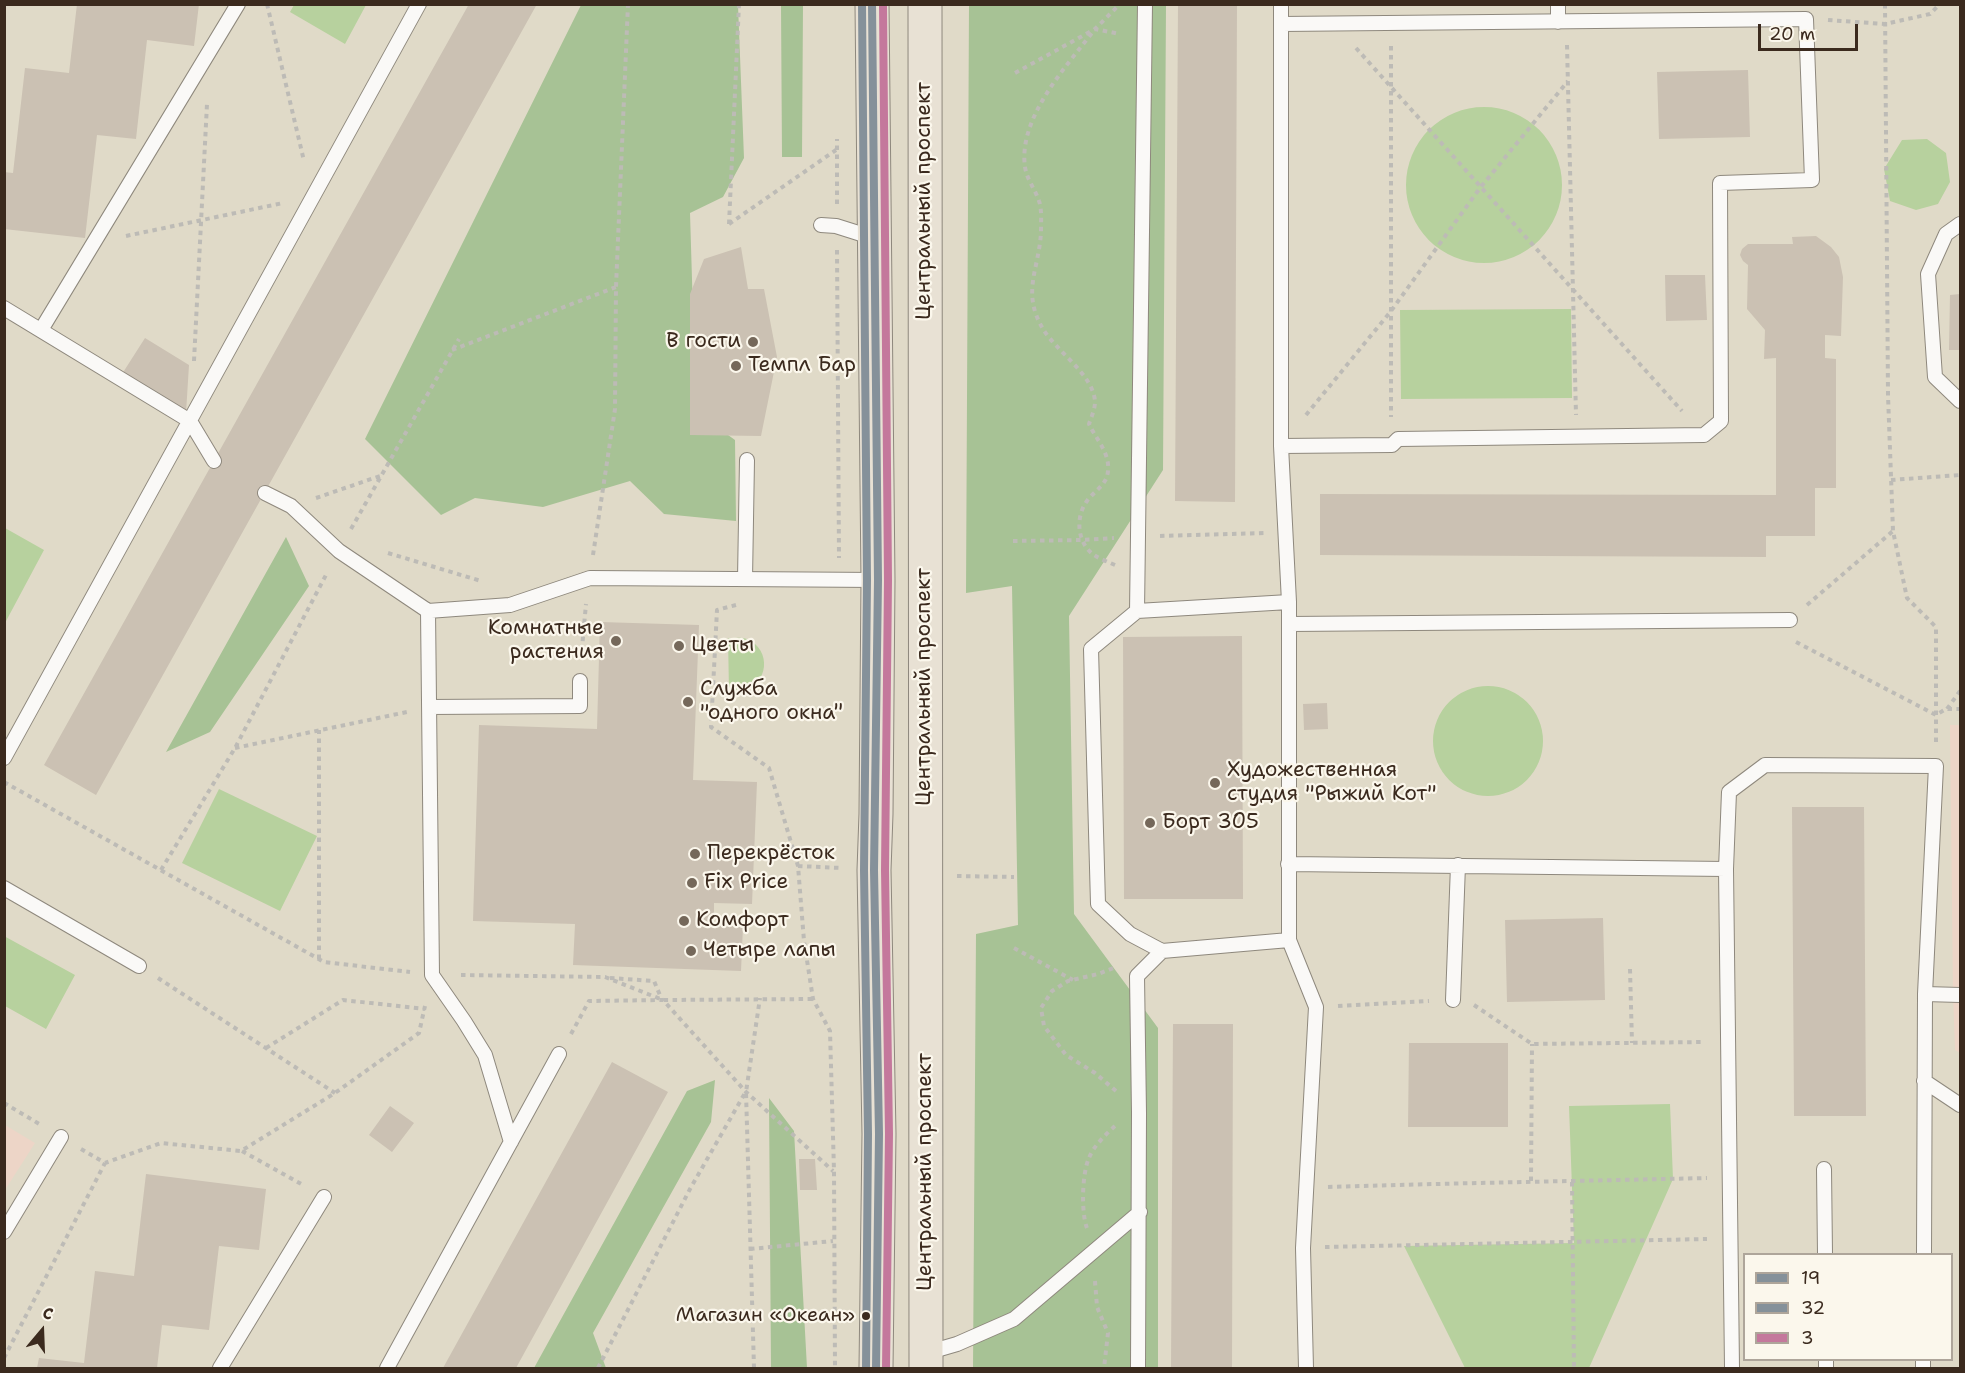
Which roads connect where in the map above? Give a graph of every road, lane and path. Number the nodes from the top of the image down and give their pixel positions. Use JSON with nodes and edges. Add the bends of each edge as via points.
{"nodes":[{"id":1,"x":238,"y":4,"type":"edge"},
{"id":2,"x":267,"y":4,"type":"edge"},
{"id":3,"x":419,"y":4,"type":"edge"},
{"id":4,"x":628,"y":4,"type":"edge"},
{"id":5,"x":739,"y":4,"type":"edge"},
{"id":6,"x":872,"y":4,"type":"edge"},
{"id":7,"x":925,"y":4,"type":"edge"},
{"id":8,"x":1120,"y":4,"type":"edge"},
{"id":9,"x":1145,"y":4,"type":"edge"},
{"id":10,"x":1281,"y":4,"type":"edge"},
{"id":11,"x":1558,"y":4,"type":"edge"},
{"id":12,"x":1885,"y":4,"type":"edge"},
{"id":13,"x":1940,"y":4,"type":"edge"},
{"id":14,"x":1806,"y":18,"type":"junction"},
{"id":15,"x":1562,"y":22,"type":"junction"},
{"id":16,"x":1391,"y":23,"type":"junction"},
{"id":17,"x":1281,"y":24,"type":"junction"},
{"id":18,"x":1333,"y":24,"type":"junction"},
{"id":19,"x":1885,"y":24,"type":"junction"},
{"id":20,"x":1095,"y":29,"type":"junction"},
{"id":21,"x":209,"y":53,"type":"junction"},
{"id":22,"x":1015,"y":73,"type":"dead end"},
{"id":23,"x":1568,"y":81,"type":"junction"},
{"id":24,"x":1391,"y":85,"type":"junction"},
{"id":25,"x":837,"y":138,"type":"dead end"},
{"id":26,"x":837,"y":150,"type":"junction"},
{"id":27,"x":1480,"y":188,"type":"junction"},
{"id":28,"x":313,"y":197,"type":"junction"},
{"id":29,"x":202,"y":220,"type":"junction"},
{"id":30,"x":1960,"y":224,"type":"edge"},
{"id":31,"x":821,"y":225,"type":"dead end"},
{"id":32,"x":836,"y":226,"type":"junction"},
{"id":33,"x":874,"y":238,"type":"junction"},
{"id":34,"x":94,"y":242,"type":"junction"},
{"id":35,"x":616,"y":287,"type":"junction"},
{"id":36,"x":1574,"y":292,"type":"junction"},
{"id":37,"x":4,"y":308,"type":"edge"},
{"id":38,"x":1391,"y":310,"type":"junction"},
{"id":39,"x":41,"y":330,"type":"junction"},
{"id":40,"x":459,"y":339,"type":"dead end"},
{"id":41,"x":452,"y":350,"type":"junction"},
{"id":42,"x":194,"y":362,"type":"dead end"},
{"id":43,"x":1960,"y":401,"type":"edge"},
{"id":44,"x":190,"y":421,"type":"junction"},
{"id":45,"x":1704,"y":435,"type":"junction"},
{"id":46,"x":1576,"y":437,"type":"junction"},
{"id":47,"x":1392,"y":445,"type":"junction"},
{"id":48,"x":1281,"y":446,"type":"junction"},
{"id":49,"x":747,"y":460,"type":"dead end"},
{"id":50,"x":214,"y":461,"type":"dead end"},
{"id":51,"x":1960,"y":475,"type":"edge"},
{"id":52,"x":381,"y":476,"type":"junction"},
{"id":53,"x":1891,"y":480,"type":"junction"},
{"id":54,"x":265,"y":493,"type":"dead end"},
{"id":55,"x":291,"y":506,"type":"junction"},
{"id":56,"x":1893,"y":531,"type":"junction"},
{"id":57,"x":342,"y":545,"type":"junction"},
{"id":58,"x":1119,"y":571,"type":"dead end"},
{"id":59,"x":590,"y":578,"type":"junction"},
{"id":60,"x":745,"y":579,"type":"junction"},
{"id":61,"x":839,"y":580,"type":"junction"},
{"id":62,"x":878,"y":580,"type":"junction"},
{"id":63,"x":534,"y":597,"type":"junction"},
{"id":64,"x":1289,"y":602,"type":"junction"},
{"id":65,"x":739,"y":604,"type":"dead end"},
{"id":66,"x":428,"y":611,"type":"junction"},
{"id":67,"x":1137,"y":611,"type":"junction"},
{"id":68,"x":1790,"y":620,"type":"junction"},
{"id":69,"x":1289,"y":624,"type":"junction"},
{"id":70,"x":580,"y":681,"type":"joint"},
{"id":71,"x":1960,"y":691,"type":"edge"},
{"id":72,"x":429,"y":707,"type":"junction"},
{"id":73,"x":1946,"y":709,"type":"junction"},
{"id":74,"x":1960,"y":709,"type":"edge"},
{"id":75,"x":1936,"y":715,"type":"junction"},
{"id":76,"x":319,"y":730,"type":"junction"},
{"id":77,"x":235,"y":748,"type":"junction"},
{"id":78,"x":4,"y":759,"type":"edge"},
{"id":79,"x":1936,"y":766,"type":"junction"},
{"id":80,"x":4,"y":782,"type":"edge"},
{"id":81,"x":1288,"y":864,"type":"junction"},
{"id":82,"x":1458,"y":866,"type":"junction"},
{"id":83,"x":1726,"y":869,"type":"junction"},
{"id":84,"x":161,"y":870,"type":"junction"},
{"id":85,"x":4,"y":888,"type":"edge"},
{"id":86,"x":1130,"y":934,"type":"junction"},
{"id":87,"x":1288,"y":940,"type":"junction"},
{"id":88,"x":1014,"y":948,"type":"dead end"},
{"id":89,"x":1162,"y":951,"type":"junction"},
{"id":90,"x":319,"y":959,"type":"junction"},
{"id":91,"x":139,"y":966,"type":"joint"},
{"id":92,"x":1630,"y":969,"type":"dead end"},
{"id":93,"x":432,"y":975,"type":"junction"},
{"id":94,"x":605,"y":978,"type":"junction"},
{"id":95,"x":1074,"y":980,"type":"junction"},
{"id":96,"x":1925,"y":994,"type":"junction"},
{"id":97,"x":1960,"y":995,"type":"edge"},
{"id":98,"x":760,"y":998,"type":"junction"},
{"id":99,"x":813,"y":999,"type":"junction"},
{"id":100,"x":663,"y":1000,"type":"junction"},
{"id":101,"x":1453,"y":1000,"type":"junction"},
{"id":102,"x":1316,"y":1007,"type":"junction"},
{"id":103,"x":424,"y":1009,"type":"junction"},
{"id":104,"x":1729,"y":1042,"type":"junction"},
{"id":105,"x":1632,"y":1043,"type":"junction"},
{"id":106,"x":1532,"y":1044,"type":"junction"},
{"id":107,"x":266,"y":1048,"type":"junction"},
{"id":108,"x":559,"y":1054,"type":"joint"},
{"id":109,"x":1924,"y":1081,"type":"junction"},
{"id":110,"x":746,"y":1092,"type":"junction"},
{"id":111,"x":336,"y":1093,"type":"junction"},
{"id":112,"x":1121,"y":1099,"type":"dead end"},
{"id":113,"x":4,"y":1103,"type":"edge"},
{"id":114,"x":1960,"y":1105,"type":"edge"},
{"id":115,"x":1123,"y":1120,"type":"dead end"},
{"id":116,"x":61,"y":1137,"type":"junction"},
{"id":117,"x":511,"y":1142,"type":"junction"},
{"id":118,"x":241,"y":1151,"type":"junction"},
{"id":119,"x":105,"y":1163,"type":"junction"},
{"id":120,"x":1824,"y":1169,"type":"dead end"},
{"id":121,"x":834,"y":1171,"type":"junction"},
{"id":122,"x":1729,"y":1178,"type":"junction"},
{"id":123,"x":1532,"y":1181,"type":"junction"},
{"id":124,"x":1572,"y":1182,"type":"junction"},
{"id":125,"x":1306,"y":1188,"type":"junction"},
{"id":126,"x":324,"y":1197,"type":"joint"},
{"id":127,"x":1140,"y":1212,"type":"junction"},
{"id":128,"x":4,"y":1232,"type":"edge"},
{"id":129,"x":1089,"y":1234,"type":"dead end"},
{"id":130,"x":1729,"y":1239,"type":"junction"},
{"id":131,"x":833,"y":1240,"type":"junction"},
{"id":132,"x":1574,"y":1243,"type":"junction"},
{"id":133,"x":1303,"y":1248,"type":"junction"},
{"id":134,"x":750,"y":1250,"type":"junction"},
{"id":135,"x":1093,"y":1252,"type":"junction"},
{"id":136,"x":1825,"y":1253,"type":"edge"},
{"id":137,"x":1924,"y":1253,"type":"edge"},
{"id":138,"x":4,"y":1358,"type":"edge"},
{"id":139,"x":926,"y":1361,"type":"edge"},
{"id":140,"x":220,"y":1368,"type":"edge"},
{"id":141,"x":387,"y":1368,"type":"edge"},
{"id":142,"x":598,"y":1368,"type":"edge"},
{"id":143,"x":754,"y":1368,"type":"edge"},
{"id":144,"x":835,"y":1368,"type":"edge"},
{"id":145,"x":876,"y":1368,"type":"edge"},
{"id":146,"x":1104,"y":1368,"type":"edge"},
{"id":147,"x":1138,"y":1368,"type":"edge"},
{"id":148,"x":1306,"y":1368,"type":"edge"},
{"id":149,"x":1574,"y":1368,"type":"edge"},
{"id":150,"x":1732,"y":1368,"type":"edge"}],
"edges":[{"from":1,"to":21,"type":"lane"},
{"from":2,"to":28,"type":"path"},
{"from":3,"to":28,"type":"lane"},
{"from":4,"to":35,"type":"path"},
{"from":5,"to":26,"type":"path","via":[[729,224]]},
{"from":6,"to":33,"type":"main road"},
{"from":7,"to":139,"type":"main road","name":"Центральный проспект"},
{"from":8,"to":20,"type":"path"},
{"from":9,"to":67,"type":"lane"},
{"from":10,"to":17,"type":"lane"},
{"from":11,"to":15,"type":"lane"},
{"from":12,"to":19,"type":"path"},
{"from":13,"to":19,"type":"path","via":[[1930,14]]},
{"from":14,"to":15,"type":"lane"},
{"from":14,"to":19,"type":"path"},
{"from":14,"to":45,"type":"lane","via":[[1812,180],[1720,183],[1721,421]]},
{"from":15,"to":16,"type":"lane"},
{"from":15,"to":23,"type":"path"},
{"from":16,"to":18,"type":"lane"},
{"from":16,"to":24,"type":"path"},
{"from":17,"to":18,"type":"lane"},
{"from":17,"to":48,"type":"lane"},
{"from":18,"to":24,"type":"path"},
{"from":19,"to":53,"type":"path"},
{"from":20,"to":22,"type":"path"},
{"from":20,"to":58,"type":"path","via":[[1040,102],[1026,144],[1025,167],[1040,202],[1032,306],[1043,330],[1088,381],[1095,402],[1089,424],[1108,456],[1108,473],[1101,488],[1086,501],[1079,520],[1081,540],[1093,555],[1116,565]]},
{"from":21,"to":29,"type":"path"},
{"from":21,"to":34,"type":"lane"},
{"from":23,"to":27,"type":"path"},
{"from":23,"to":36,"type":"path"},
{"from":24,"to":27,"type":"path"},
{"from":24,"to":38,"type":"path"},
{"from":25,"to":26,"type":"path"},
{"from":26,"to":32,"type":"path"},
{"from":27,"to":36,"type":"path"},
{"from":27,"to":38,"type":"path"},
{"from":28,"to":29,"type":"path"},
{"from":28,"to":44,"type":"lane"},
{"from":29,"to":34,"type":"path"},
{"from":29,"to":42,"type":"path"},
{"from":30,"to":43,"type":"lane","via":[[1946,234],[1928,274],[1935,377]]},
{"from":31,"to":32,"type":"lane"},
{"from":32,"to":33,"type":"lane"},
{"from":32,"to":61,"type":"path"},
{"from":33,"to":62,"type":"main road"},
{"from":34,"to":39,"type":"lane"},
{"from":35,"to":41,"type":"path"},
{"from":35,"to":59,"type":"path","via":[[615,409]]},
{"from":36,"to":45,"type":"path"},
{"from":36,"to":46,"type":"path"},
{"from":37,"to":39,"type":"lane"},
{"from":38,"to":47,"type":"path"},
{"from":38,"to":48,"type":"path"},
{"from":39,"to":44,"type":"lane"},
{"from":40,"to":41,"type":"path"},
{"from":41,"to":52,"type":"path"},
{"from":44,"to":50,"type":"lane"},
{"from":44,"to":78,"type":"lane"},
{"from":45,"to":46,"type":"lane"},
{"from":46,"to":47,"type":"lane","via":[[1398,439]]},
{"from":47,"to":48,"type":"lane"},
{"from":48,"to":64,"type":"lane"},
{"from":49,"to":60,"type":"lane"},
{"from":51,"to":53,"type":"path"},
{"from":52,"to":55,"type":"path"},
{"from":52,"to":57,"type":"path"},
{"from":53,"to":56,"type":"path"},
{"from":54,"to":55,"type":"lane"},
{"from":55,"to":57,"type":"lane"},
{"from":56,"to":68,"type":"path"},
{"from":56,"to":75,"type":"path","via":[[1907,597],[1936,627]]},
{"from":57,"to":63,"type":"path"},
{"from":57,"to":66,"type":"lane"},
{"from":57,"to":77,"type":"path"},
{"from":59,"to":60,"type":"lane"},
{"from":59,"to":63,"type":"lane"},
{"from":59,"to":70,"type":"path"},
{"from":60,"to":61,"type":"lane"},
{"from":61,"to":62,"type":"lane"},
{"from":62,"to":145,"type":"main road","via":[[874,870],[879,1134]]},
{"from":63,"to":66,"type":"lane","via":[[510,605]]},
{"from":64,"to":67,"type":"lane"},
{"from":64,"to":69,"type":"lane"},
{"from":65,"to":99,"type":"path","via":[[717,610],[711,727],[769,768],[798,866]]},
{"from":66,"to":72,"type":"lane"},
{"from":67,"to":86,"type":"lane","via":[[1091,649],[1098,904]]},
{"from":68,"to":69,"type":"lane"},
{"from":68,"to":75,"type":"path","via":[[1793,640]]},
{"from":69,"to":81,"type":"lane"},
{"from":70,"to":72,"type":"lane","via":[[580,706]]},
{"from":71,"to":73,"type":"path"},
{"from":72,"to":76,"type":"path"},
{"from":72,"to":93,"type":"lane"},
{"from":73,"to":74,"type":"path"},
{"from":73,"to":75,"type":"path"},
{"from":75,"to":79,"type":"path"},
{"from":76,"to":77,"type":"path"},
{"from":76,"to":90,"type":"path"},
{"from":77,"to":84,"type":"path"},
{"from":79,"to":83,"type":"lane","via":[[1765,765],[1729,792]]},
{"from":79,"to":96,"type":"lane"},
{"from":80,"to":84,"type":"path"},
{"from":81,"to":82,"type":"lane"},
{"from":81,"to":87,"type":"lane"},
{"from":82,"to":83,"type":"lane"},
{"from":82,"to":101,"type":"lane"},
{"from":83,"to":104,"type":"lane"},
{"from":84,"to":90,"type":"path"},
{"from":85,"to":91,"type":"lane"},
{"from":86,"to":89,"type":"lane"},
{"from":86,"to":95,"type":"path","via":[[1119,965]]},
{"from":87,"to":89,"type":"lane"},
{"from":87,"to":102,"type":"lane"},
{"from":88,"to":95,"type":"path"},
{"from":89,"to":127,"type":"lane","via":[[1137,976]]},
{"from":90,"to":93,"type":"path"},
{"from":91,"to":107,"type":"path"},
{"from":92,"to":105,"type":"path"},
{"from":93,"to":94,"type":"path"},
{"from":93,"to":103,"type":"path"},
{"from":93,"to":117,"type":"lane","via":[[485,1055]]},
{"from":94,"to":100,"type":"path"},
{"from":94,"to":100,"type":"path","via":[[654,981]]},
{"from":95,"to":112,"type":"path","via":[[1052,992],[1041,1008],[1044,1026],[1066,1055],[1095,1073]]},
{"from":96,"to":97,"type":"lane"},
{"from":96,"to":109,"type":"lane"},
{"from":98,"to":99,"type":"path"},
{"from":98,"to":100,"type":"path"},
{"from":98,"to":110,"type":"path"},
{"from":99,"to":121,"type":"path","via":[[830,1031]]},
{"from":100,"to":108,"type":"path","via":[[589,1001]]},
{"from":100,"to":110,"type":"path"},
{"from":101,"to":102,"type":"path"},
{"from":101,"to":106,"type":"path","via":[[1468,1001]]},
{"from":102,"to":125,"type":"lane"},
{"from":103,"to":107,"type":"path","via":[[343,1000]]},
{"from":103,"to":111,"type":"path","via":[[419,1033]]},
{"from":104,"to":105,"type":"path"},
{"from":104,"to":122,"type":"lane"},
{"from":105,"to":106,"type":"path"},
{"from":106,"to":123,"type":"path"},
{"from":107,"to":111,"type":"path"},
{"from":108,"to":117,"type":"lane"},
{"from":109,"to":114,"type":"lane"},
{"from":109,"to":137,"type":"lane"},
{"from":110,"to":121,"type":"path"},
{"from":110,"to":134,"type":"path"},
{"from":110,"to":142,"type":"path","via":[[690,1189]]},
{"from":111,"to":118,"type":"path"},
{"from":113,"to":116,"type":"path"},
{"from":115,"to":129,"type":"path","via":[[1088,1159],[1083,1217]]},
{"from":116,"to":119,"type":"path"},
{"from":116,"to":128,"type":"lane"},
{"from":117,"to":141,"type":"lane"},
{"from":118,"to":119,"type":"path","via":[[161,1143]]},
{"from":118,"to":126,"type":"path"},
{"from":119,"to":138,"type":"path"},
{"from":120,"to":136,"type":"lane"},
{"from":121,"to":131,"type":"path"},
{"from":122,"to":124,"type":"path"},
{"from":122,"to":130,"type":"lane"},
{"from":123,"to":124,"type":"path"},
{"from":123,"to":125,"type":"path"},
{"from":124,"to":132,"type":"path"},
{"from":125,"to":133,"type":"lane"},
{"from":126,"to":140,"type":"lane"},
{"from":127,"to":135,"type":"lane"},
{"from":127,"to":147,"type":"lane"},
{"from":130,"to":132,"type":"path"},
{"from":130,"to":150,"type":"lane"},
{"from":131,"to":134,"type":"path"},
{"from":131,"to":144,"type":"path"},
{"from":132,"to":133,"type":"path"},
{"from":132,"to":149,"type":"path"},
{"from":133,"to":148,"type":"lane"},
{"from":134,"to":143,"type":"path"},
{"from":135,"to":139,"type":"lane","via":[[1014,1319]]},
{"from":135,"to":146,"type":"path","via":[[1097,1307],[1108,1333]]}]}
